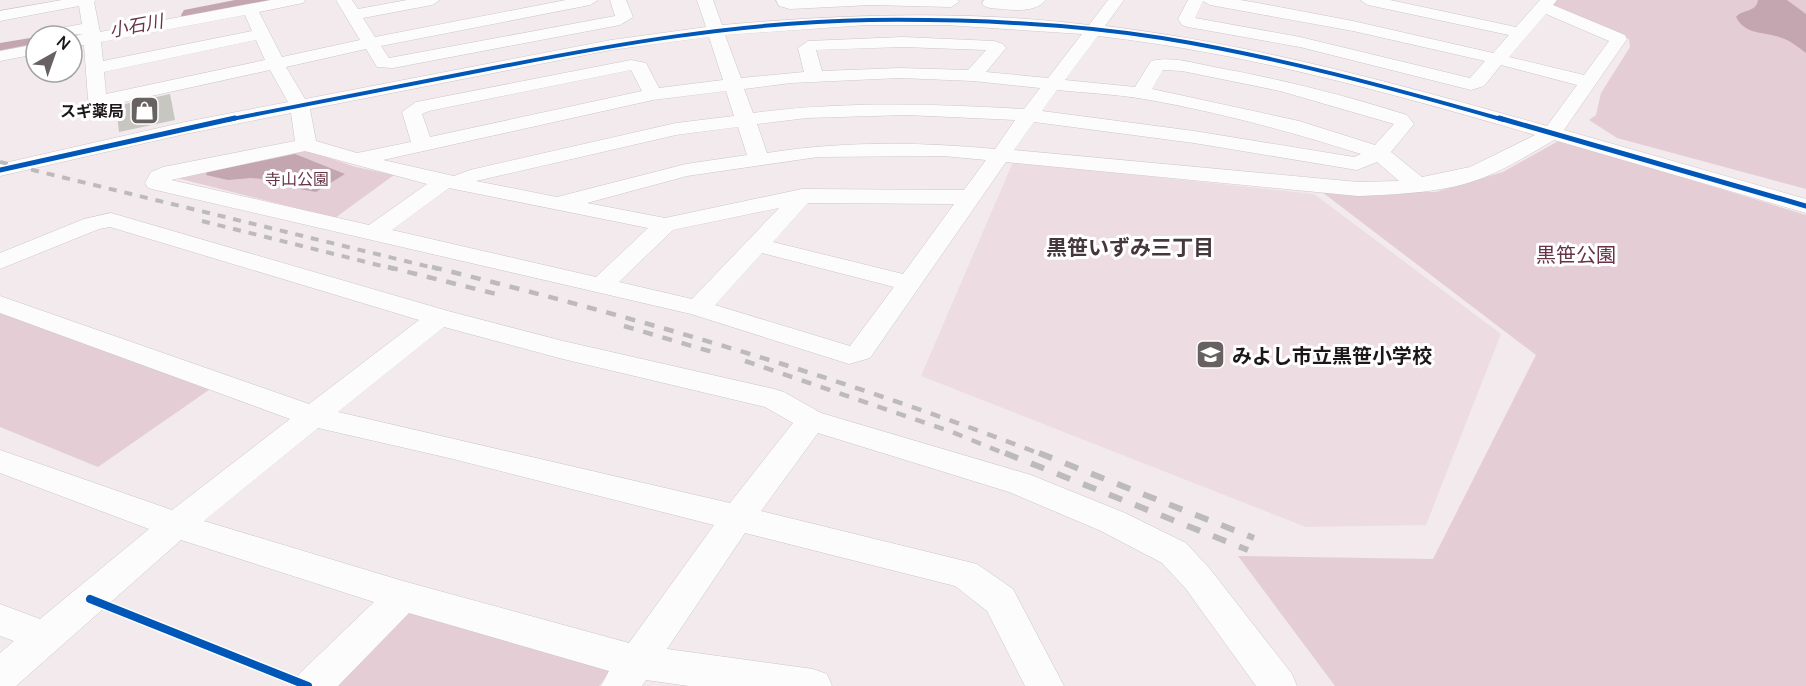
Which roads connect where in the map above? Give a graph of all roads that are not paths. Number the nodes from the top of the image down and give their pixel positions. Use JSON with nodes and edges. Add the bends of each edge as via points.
{"nodes":[{"id":1,"x":87,"y":0,"type":"edge"},
{"id":2,"x":297,"y":0,"type":"edge"},
{"id":3,"x":344,"y":0,"type":"edge"},
{"id":4,"x":432,"y":0,"type":"edge"},
{"id":5,"x":590,"y":0,"type":"edge"},
{"id":6,"x":618,"y":0,"type":"edge"},
{"id":7,"x":705,"y":0,"type":"edge"},
{"id":8,"x":784,"y":0,"type":"edge"},
{"id":9,"x":1038,"y":0,"type":"edge"},
{"id":10,"x":1116,"y":0,"type":"edge"},
{"id":11,"x":1196,"y":0,"type":"edge"},
{"id":12,"x":1210,"y":0,"type":"edge"},
{"id":13,"x":1368,"y":0,"type":"edge"},
{"id":14,"x":1460,"y":0,"type":"edge"},
{"id":15,"x":1546,"y":4,"type":"edge"},
{"id":16,"x":244,"y":5,"type":"edge"},
{"id":17,"x":353,"y":15,"type":"junction"},
{"id":18,"x":1444,"y":15,"type":"junction"},
{"id":19,"x":0,"y":16,"type":"edge"},
{"id":20,"x":1339,"y":23,"type":"junction"},
{"id":21,"x":714,"y":30,"type":"junction"},
{"id":22,"x":1093,"y":31,"type":"junction"},
{"id":23,"x":84,"y":33,"type":"edge"},
{"id":24,"x":91,"y":33,"type":"junction"},
{"id":25,"x":1521,"y":33,"type":"junction"},
{"id":26,"x":263,"y":34,"type":"junction"},
{"id":27,"x":84,"y":36,"type":"edge"},
{"id":28,"x":24,"y":40,"type":"edge"},
{"id":29,"x":372,"y":43,"type":"junction"},
{"id":30,"x":0,"y":45,"type":"edge"},
{"id":31,"x":24,"y":51,"type":"edge"},
{"id":32,"x":0,"y":56,"type":"edge"},
{"id":33,"x":1498,"y":59,"type":"junction"},
{"id":34,"x":276,"y":64,"type":"junction"},
{"id":35,"x":95,"y":68,"type":"junction"},
{"id":36,"x":814,"y":76,"type":"junction"},
{"id":37,"x":973,"y":76,"type":"junction"},
{"id":38,"x":1589,"y":82,"type":"junction"},
{"id":39,"x":733,"y":84,"type":"junction"},
{"id":40,"x":1053,"y":84,"type":"junction"},
{"id":41,"x":1141,"y":93,"type":"junction"},
{"id":42,"x":653,"y":94,"type":"junction"},
{"id":43,"x":1206,"y":105,"type":"junction"},
{"id":44,"x":300,"y":106,"type":"junction"},
{"id":45,"x":1029,"y":115,"type":"junction"},
{"id":46,"x":745,"y":120,"type":"junction"},
{"id":47,"x":1552,"y":133,"type":"junction"},
{"id":48,"x":1194,"y":137,"type":"junction"},
{"id":49,"x":422,"y":144,"type":"junction"},
{"id":50,"x":306,"y":145,"type":"junction"},
{"id":51,"x":1379,"y":153,"type":"junction"},
{"id":52,"x":1000,"y":156,"type":"junction"},
{"id":53,"x":356,"y":160,"type":"junction"},
{"id":54,"x":759,"y":160,"type":"junction"},
{"id":55,"x":0,"y":170,"type":"edge"},
{"id":56,"x":1179,"y":172,"type":"junction"},
{"id":57,"x":451,"y":182,"type":"junction"},
{"id":58,"x":1418,"y":185,"type":"junction"},
{"id":59,"x":802,"y":196,"type":"junction"},
{"id":60,"x":970,"y":197,"type":"junction"},
{"id":61,"x":561,"y":203,"type":"junction"},
{"id":62,"x":1806,"y":206,"type":"edge"},
{"id":63,"x":665,"y":225,"type":"junction"},
{"id":64,"x":372,"y":234,"type":"junction"},
{"id":65,"x":758,"y":245,"type":"junction"},
{"id":66,"x":0,"y":262,"type":"edge"},
{"id":67,"x":909,"y":283,"type":"junction"},
{"id":68,"x":601,"y":286,"type":"junction"},
{"id":69,"x":0,"y":304,"type":"edge"},
{"id":70,"x":698,"y":308,"type":"junction"},
{"id":71,"x":439,"y":317,"type":"junction"},
{"id":72,"x":314,"y":417,"type":"junction"},
{"id":73,"x":811,"y":420,"type":"junction"},
{"id":74,"x":0,"y":461,"type":"edge"},
{"id":75,"x":737,"y":518,"type":"junction"},
{"id":76,"x":176,"y":525,"type":"junction"},
{"id":77,"x":403,"y":596,"type":"junction"},
{"id":78,"x":0,"y":620,"type":"edge"},
{"id":79,"x":46,"y":637,"type":"junction"},
{"id":80,"x":628,"y":674,"type":"edge"},
{"id":81,"x":0,"y":676,"type":"edge"},
{"id":82,"x":313,"y":686,"type":"edge"},
{"id":83,"x":813,"y":686,"type":"edge"},
{"id":84,"x":1045,"y":686,"type":"edge"},
{"id":85,"x":1278,"y":686,"type":"edge"}],
"edges":[{"from":1,"to":19,"type":"street"},
{"from":1,"to":24,"type":"street"},
{"from":2,"to":16,"type":"street"},
{"from":3,"to":17,"type":"street"},
{"from":4,"to":17,"type":"street"},
{"from":5,"to":29,"type":"street"},
{"from":6,"to":29,"type":"street","via":[[626,17],[620,20],[393,63],[383,63]]},
{"from":7,"to":21,"type":"street"},
{"from":8,"to":9,"type":"street","via":[[790,4],[871,0],[1027,5]]},
{"from":10,"to":22,"type":"street"},
{"from":11,"to":33,"type":"street","via":[[1188,22],[1300,42],[1471,84]]},
{"from":12,"to":20,"type":"street"},
{"from":13,"to":18,"type":"street"},
{"from":13,"to":20,"type":"street"},
{"from":14,"to":18,"type":"street"},
{"from":15,"to":25,"type":"street"},
{"from":15,"to":38,"type":"street","via":[[1620,39]]},
{"from":16,"to":24,"type":"street"},
{"from":16,"to":26,"type":"street"},
{"from":17,"to":29,"type":"street"},
{"from":18,"to":25,"type":"street"},
{"from":20,"to":33,"type":"street"},
{"from":21,"to":22,"type":"street","via":[[922,20]]},
{"from":21,"to":39,"type":"street"},
{"from":21,"to":44,"type":"street","via":[[578,51]]},
{"from":22,"to":40,"type":"street"},
{"from":22,"to":47,"type":"street","via":[[1183,42],[1294,63]]},
{"from":23,"to":24,"type":"street"},
{"from":24,"to":27,"type":"street"},
{"from":24,"to":35,"type":"street"},
{"from":25,"to":33,"type":"street"},
{"from":26,"to":34,"type":"street"},
{"from":26,"to":35,"type":"street"},
{"from":28,"to":30,"type":"street"},
{"from":29,"to":34,"type":"street"},
{"from":31,"to":32,"type":"street"},
{"from":33,"to":38,"type":"street"},
{"from":34,"to":35,"type":"street","via":[[101,101],[97,99]]},
{"from":34,"to":44,"type":"street"},
{"from":36,"to":37,"type":"street"},
{"from":36,"to":37,"type":"street","via":[[807,48],[814,45],[903,42],[997,48]]},
{"from":36,"to":39,"type":"street"},
{"from":37,"to":40,"type":"street"},
{"from":38,"to":47,"type":"street"},
{"from":39,"to":42,"type":"street"},
{"from":39,"to":46,"type":"street"},
{"from":40,"to":41,"type":"street"},
{"from":40,"to":45,"type":"street"},
{"from":41,"to":43,"type":"street"},
{"from":41,"to":51,"type":"street","via":[[1156,65],[1168,64],[1330,97],[1404,122]]},
{"from":42,"to":49,"type":"street"},
{"from":42,"to":49,"type":"street","via":[[640,67],[631,65],[423,106],[412,112]]},
{"from":43,"to":48,"type":"street"},
{"from":43,"to":51,"type":"street","via":[[1292,125]]},
{"from":44,"to":50,"type":"street"},
{"from":44,"to":55,"type":"street"},
{"from":45,"to":46,"type":"street","via":[[907,109],[807,112]]},
{"from":45,"to":48,"type":"street"},
{"from":45,"to":52,"type":"street"},
{"from":46,"to":54,"type":"street"},
{"from":46,"to":57,"type":"street","via":[[661,132]]},
{"from":47,"to":58,"type":"street","via":[[1478,172]]},
{"from":47,"to":62,"type":"street"},
{"from":48,"to":51,"type":"street","via":[[1357,164]]},
{"from":48,"to":56,"type":"street"},
{"from":49,"to":53,"type":"street"},
{"from":50,"to":53,"type":"street"},
{"from":50,"to":64,"type":"street","via":[[171,172],[159,177],[156,183]]},
{"from":51,"to":58,"type":"street"},
{"from":52,"to":54,"type":"street","via":[[891,149],[818,151]]},
{"from":52,"to":56,"type":"street"},
{"from":52,"to":60,"type":"street"},
{"from":53,"to":57,"type":"street"},
{"from":54,"to":61,"type":"street","via":[[686,170]]},
{"from":56,"to":58,"type":"street","via":[[1359,189]]},
{"from":57,"to":61,"type":"street"},
{"from":57,"to":64,"type":"street"},
{"from":59,"to":60,"type":"street"},
{"from":59,"to":63,"type":"street"},
{"from":59,"to":65,"type":"street"},
{"from":60,"to":67,"type":"street"},
{"from":61,"to":63,"type":"street"},
{"from":63,"to":68,"type":"street"},
{"from":64,"to":68,"type":"street"},
{"from":65,"to":67,"type":"street"},
{"from":65,"to":70,"type":"street"},
{"from":66,"to":71,"type":"street","via":[[107,220]]},
{"from":67,"to":70,"type":"street","via":[[860,352],[849,356]]},
{"from":68,"to":70,"type":"street"},
{"from":69,"to":72,"type":"street"},
{"from":71,"to":72,"type":"street"},
{"from":71,"to":73,"type":"street","via":[[763,396],[786,404]]},
{"from":72,"to":75,"type":"street"},
{"from":72,"to":76,"type":"street"},
{"from":73,"to":75,"type":"street"},
{"from":73,"to":85,"type":"street","via":[[1020,483],[1174,553]]},
{"from":74,"to":76,"type":"street"},
{"from":75,"to":80,"type":"street"},
{"from":75,"to":84,"type":"street","via":[[965,574],[1000,600]]},
{"from":76,"to":77,"type":"street"},
{"from":76,"to":79,"type":"street"},
{"from":77,"to":80,"type":"street"},
{"from":77,"to":82,"type":"street"},
{"from":78,"to":79,"type":"street"},
{"from":79,"to":81,"type":"street"},
{"from":80,"to":83,"type":"street"}]}
